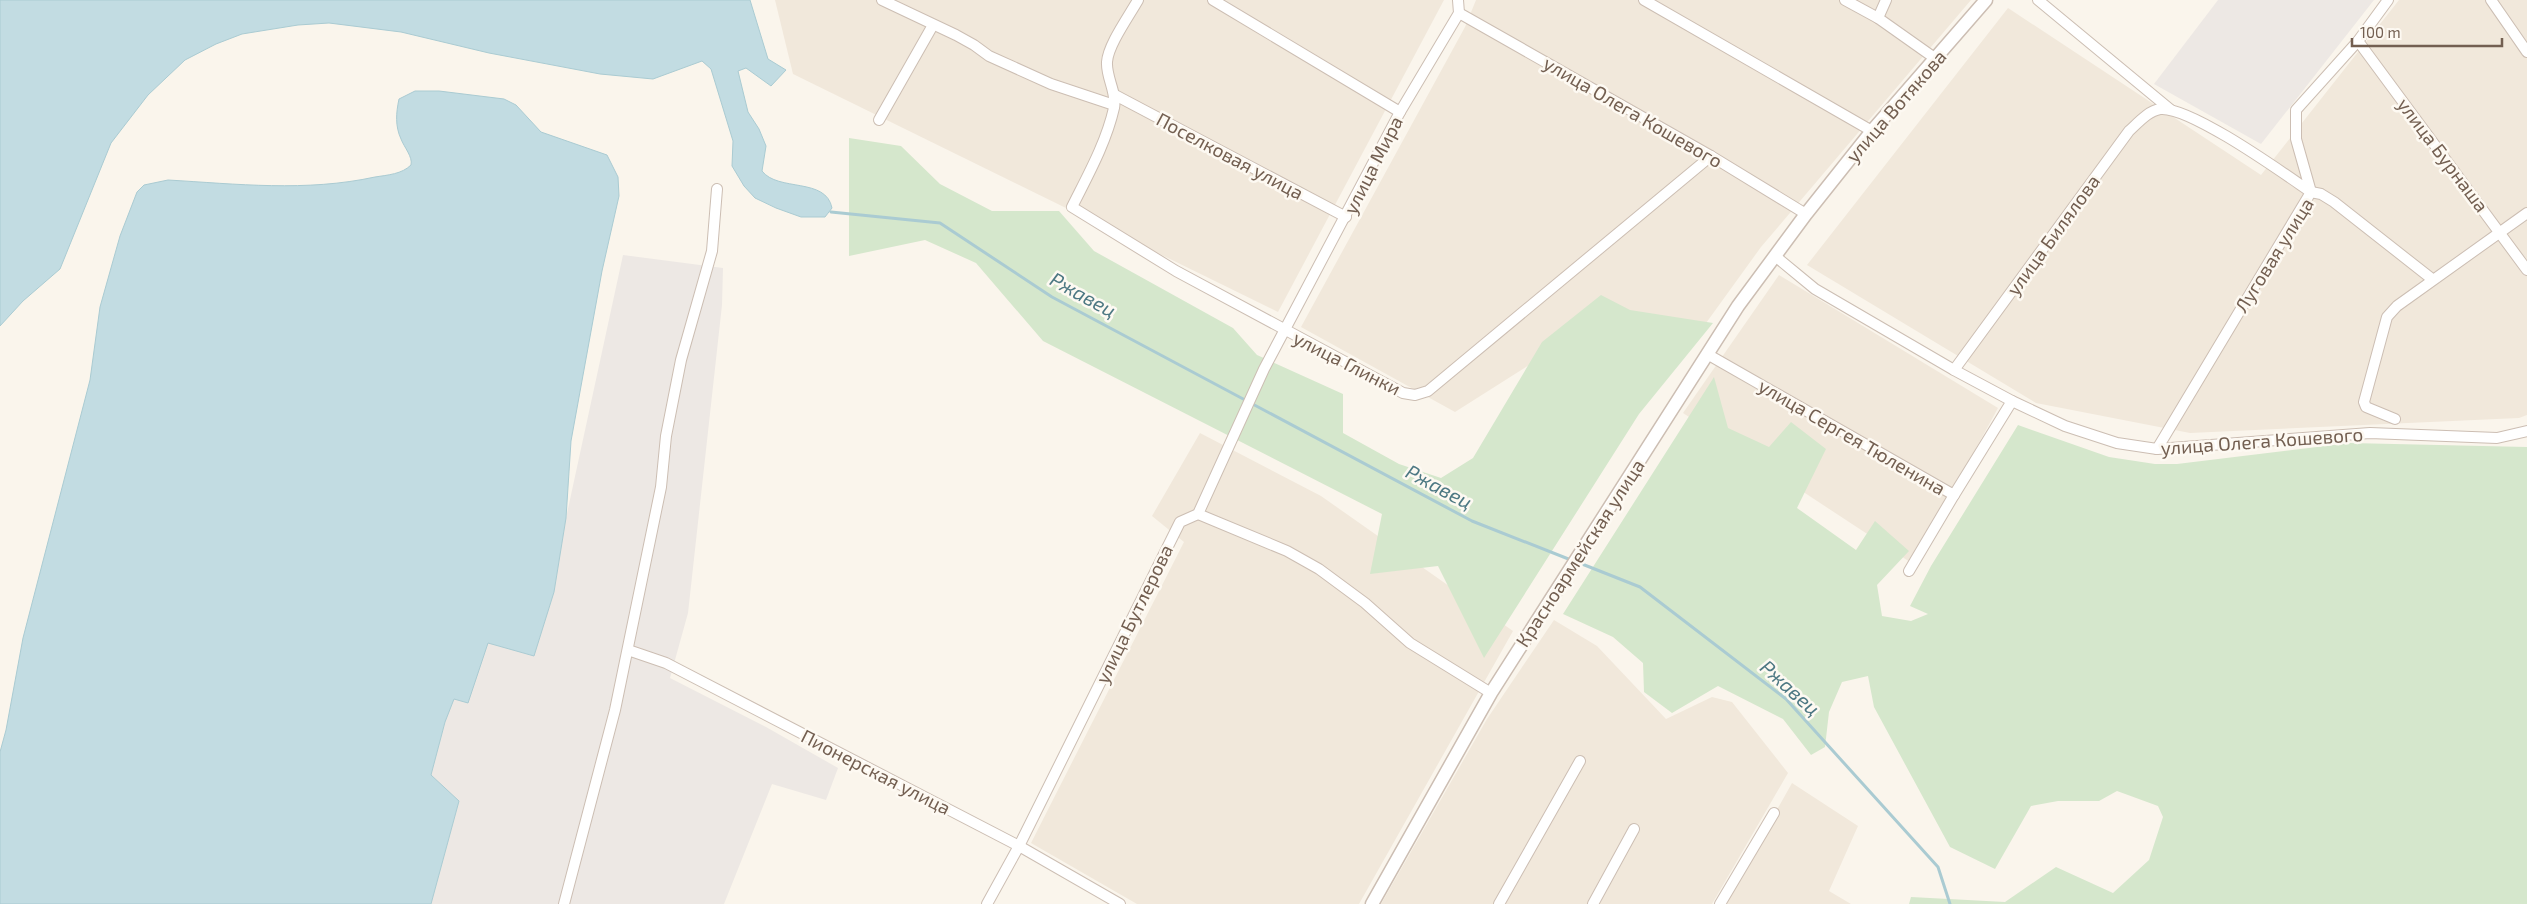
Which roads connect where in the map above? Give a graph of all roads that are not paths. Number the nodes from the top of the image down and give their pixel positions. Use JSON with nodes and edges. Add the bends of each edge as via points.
{"nodes":[{"id":1,"x":882,"y":0,"type":"edge"},
{"id":2,"x":1138,"y":0,"type":"edge"},
{"id":3,"x":1213,"y":0,"type":"edge"},
{"id":4,"x":1457,"y":0,"type":"edge"},
{"id":5,"x":1644,"y":0,"type":"edge"},
{"id":6,"x":1845,"y":0,"type":"edge"},
{"id":7,"x":1886,"y":0,"type":"edge"},
{"id":8,"x":1986,"y":0,"type":"edge"},
{"id":9,"x":2038,"y":0,"type":"edge"},
{"id":10,"x":2388,"y":0,"type":"edge"},
{"id":11,"x":2491,"y":0,"type":"edge"},
{"id":12,"x":1459,"y":12,"type":"junction"},
{"id":13,"x":1878,"y":18,"type":"junction"},
{"id":14,"x":933,"y":25,"type":"junction"},
{"id":15,"x":2358,"y":41,"type":"junction"},
{"id":16,"x":2527,"y":52,"type":"edge"},
{"id":17,"x":1936,"y":59,"type":"junction"},
{"id":18,"x":1115,"y":100,"type":"junction"},
{"id":19,"x":2170,"y":110,"type":"junction"},
{"id":20,"x":1400,"y":112,"type":"junction"},
{"id":21,"x":879,"y":120,"type":"dead end"},
{"id":22,"x":1872,"y":131,"type":"junction"},
{"id":23,"x":1711,"y":156,"type":"junction"},
{"id":24,"x":717,"y":189,"type":"dead end"},
{"id":25,"x":2311,"y":192,"type":"junction"},
{"id":26,"x":2527,"y":212,"type":"edge"},
{"id":27,"x":1806,"y":214,"type":"junction"},
{"id":28,"x":1346,"y":217,"type":"junction"},
{"id":29,"x":2500,"y":232,"type":"junction"},
{"id":30,"x":1775,"y":256,"type":"junction"},
{"id":31,"x":2527,"y":270,"type":"edge"},
{"id":32,"x":2432,"y":279,"type":"junction"},
{"id":33,"x":1286,"y":331,"type":"junction"},
{"id":34,"x":1707,"y":354,"type":"junction"},
{"id":35,"x":1954,"y":370,"type":"junction"},
{"id":36,"x":2012,"y":401,"type":"junction"},
{"id":37,"x":2396,"y":419,"type":"dead end"},
{"id":38,"x":2527,"y":431,"type":"edge"},
{"id":39,"x":2157,"y":449,"type":"junction"},
{"id":40,"x":1954,"y":495,"type":"junction"},
{"id":41,"x":1198,"y":514,"type":"junction"},
{"id":42,"x":1909,"y":571,"type":"dead end"},
{"id":43,"x":628,"y":650,"type":"junction"},
{"id":44,"x":1491,"y":693,"type":"junction"},
{"id":45,"x":1580,"y":761,"type":"dead end"},
{"id":46,"x":1774,"y":813,"type":"dead end"},
{"id":47,"x":1634,"y":830,"type":"dead end"},
{"id":48,"x":1019,"y":846,"type":"junction"},
{"id":49,"x":564,"y":904,"type":"edge"},
{"id":50,"x":987,"y":904,"type":"edge"},
{"id":51,"x":1120,"y":904,"type":"edge"},
{"id":52,"x":1372,"y":904,"type":"edge"},
{"id":53,"x":1499,"y":904,"type":"edge"},
{"id":54,"x":1593,"y":904,"type":"edge"},
{"id":55,"x":1720,"y":904,"type":"edge"}],
"edges":[{"from":1,"to":14,"type":"street","name":"Поселковая улица"},
{"from":2,"to":18,"type":"street","via":[[1107,61]]},
{"from":3,"to":20,"type":"street"},
{"from":4,"to":12,"type":"street"},
{"from":5,"to":22,"type":"street"},
{"from":6,"to":13,"type":"street"},
{"from":7,"to":13,"type":"street"},
{"from":8,"to":17,"type":"street","name":"улица Вотякова"},
{"from":9,"to":19,"type":"street"},
{"from":10,"to":15,"type":"street"},
{"from":11,"to":16,"type":"street"},
{"from":12,"to":20,"type":"street","name":"улица Мира"},
{"from":12,"to":23,"type":"street","name":"улица Олега Кошевого"},
{"from":13,"to":17,"type":"street"},
{"from":14,"to":18,"type":"street","name":"Поселковая улица","via":[[989,56],[1051,84]]},
{"from":14,"to":21,"type":"street"},
{"from":15,"to":25,"type":"street","via":[[2296,110],[2296,139]]},
{"from":15,"to":29,"type":"street","name":"улица Бурнаша"},
{"from":17,"to":22,"type":"street","name":"улица Вотякова"},
{"from":18,"to":28,"type":"street","name":"Поселковая улица"},
{"from":18,"to":33,"type":"street","name":"улица Глинки","via":[[1107,133],[1072,207],[1176,271]]},
{"from":19,"to":25,"type":"street","via":[[2188,116],[2230,140]]},
{"from":19,"to":35,"type":"street","name":"улица Билялова","via":[[2159,109],[2129,131]]},
{"from":20,"to":28,"type":"street","name":"улица Мира"},
{"from":22,"to":27,"type":"street","name":"улица Вотякова"},
{"from":23,"to":27,"type":"street","name":"улица Олега Кошевого"},
{"from":23,"to":33,"type":"street","name":"улица Глинки","via":[[1428,391],[1415,395],[1403,392]]},
{"from":24,"to":43,"type":"street","via":[[712,251],[682,360],[666,436],[661,487]]},
{"from":25,"to":32,"type":"street","name":"Луговая улица","via":[[2334,202]]},
{"from":25,"to":39,"type":"street","name":"Луговая улица"},
{"from":26,"to":29,"type":"street"},
{"from":27,"to":30,"type":"street","name":"Красноармейская улица"},
{"from":28,"to":33,"type":"street","name":"улица Мира"},
{"from":29,"to":31,"type":"street","name":"улица Бурнаша"},
{"from":29,"to":32,"type":"street"},
{"from":30,"to":34,"type":"street","name":"Красноармейская улица"},
{"from":30,"to":35,"type":"street","name":"улица Олега Кошевого","via":[[1816,289]]},
{"from":32,"to":37,"type":"street","via":[[2387,317],[2366,392],[2366,407]]},
{"from":33,"to":41,"type":"street","via":[[1264,370]]},
{"from":34,"to":40,"type":"street","name":"улица Сергея Тюленина"},
{"from":34,"to":44,"type":"street","name":"Красноармейская улица"},
{"from":35,"to":36,"type":"street","name":"улица Олега Кошевого"},
{"from":36,"to":39,"type":"street","name":"улица Олега Кошевого","via":[[2065,426],[2118,443]]},
{"from":36,"to":40,"type":"street","name":"улица Сергея Тюленина"},
{"from":38,"to":39,"type":"street","name":"улица Олега Кошевого","via":[[2497,438],[2370,433]]},
{"from":40,"to":42,"type":"street"},
{"from":41,"to":44,"type":"street","via":[[1287,551],[1320,569],[1410,643]]},
{"from":41,"to":48,"type":"street","name":"улица Бутлерова","via":[[1180,522]]},
{"from":43,"to":48,"type":"street","name":"Пионерская улица","via":[[666,662]]},
{"from":43,"to":49,"type":"street"},
{"from":44,"to":52,"type":"street","name":"Красноармейская улица"},
{"from":45,"to":53,"type":"street"},
{"from":46,"to":55,"type":"street"},
{"from":47,"to":54,"type":"street"},
{"from":48,"to":50,"type":"street","name":"улица Бутлерова"},
{"from":48,"to":51,"type":"street","name":"Пионерская улица"}]}
